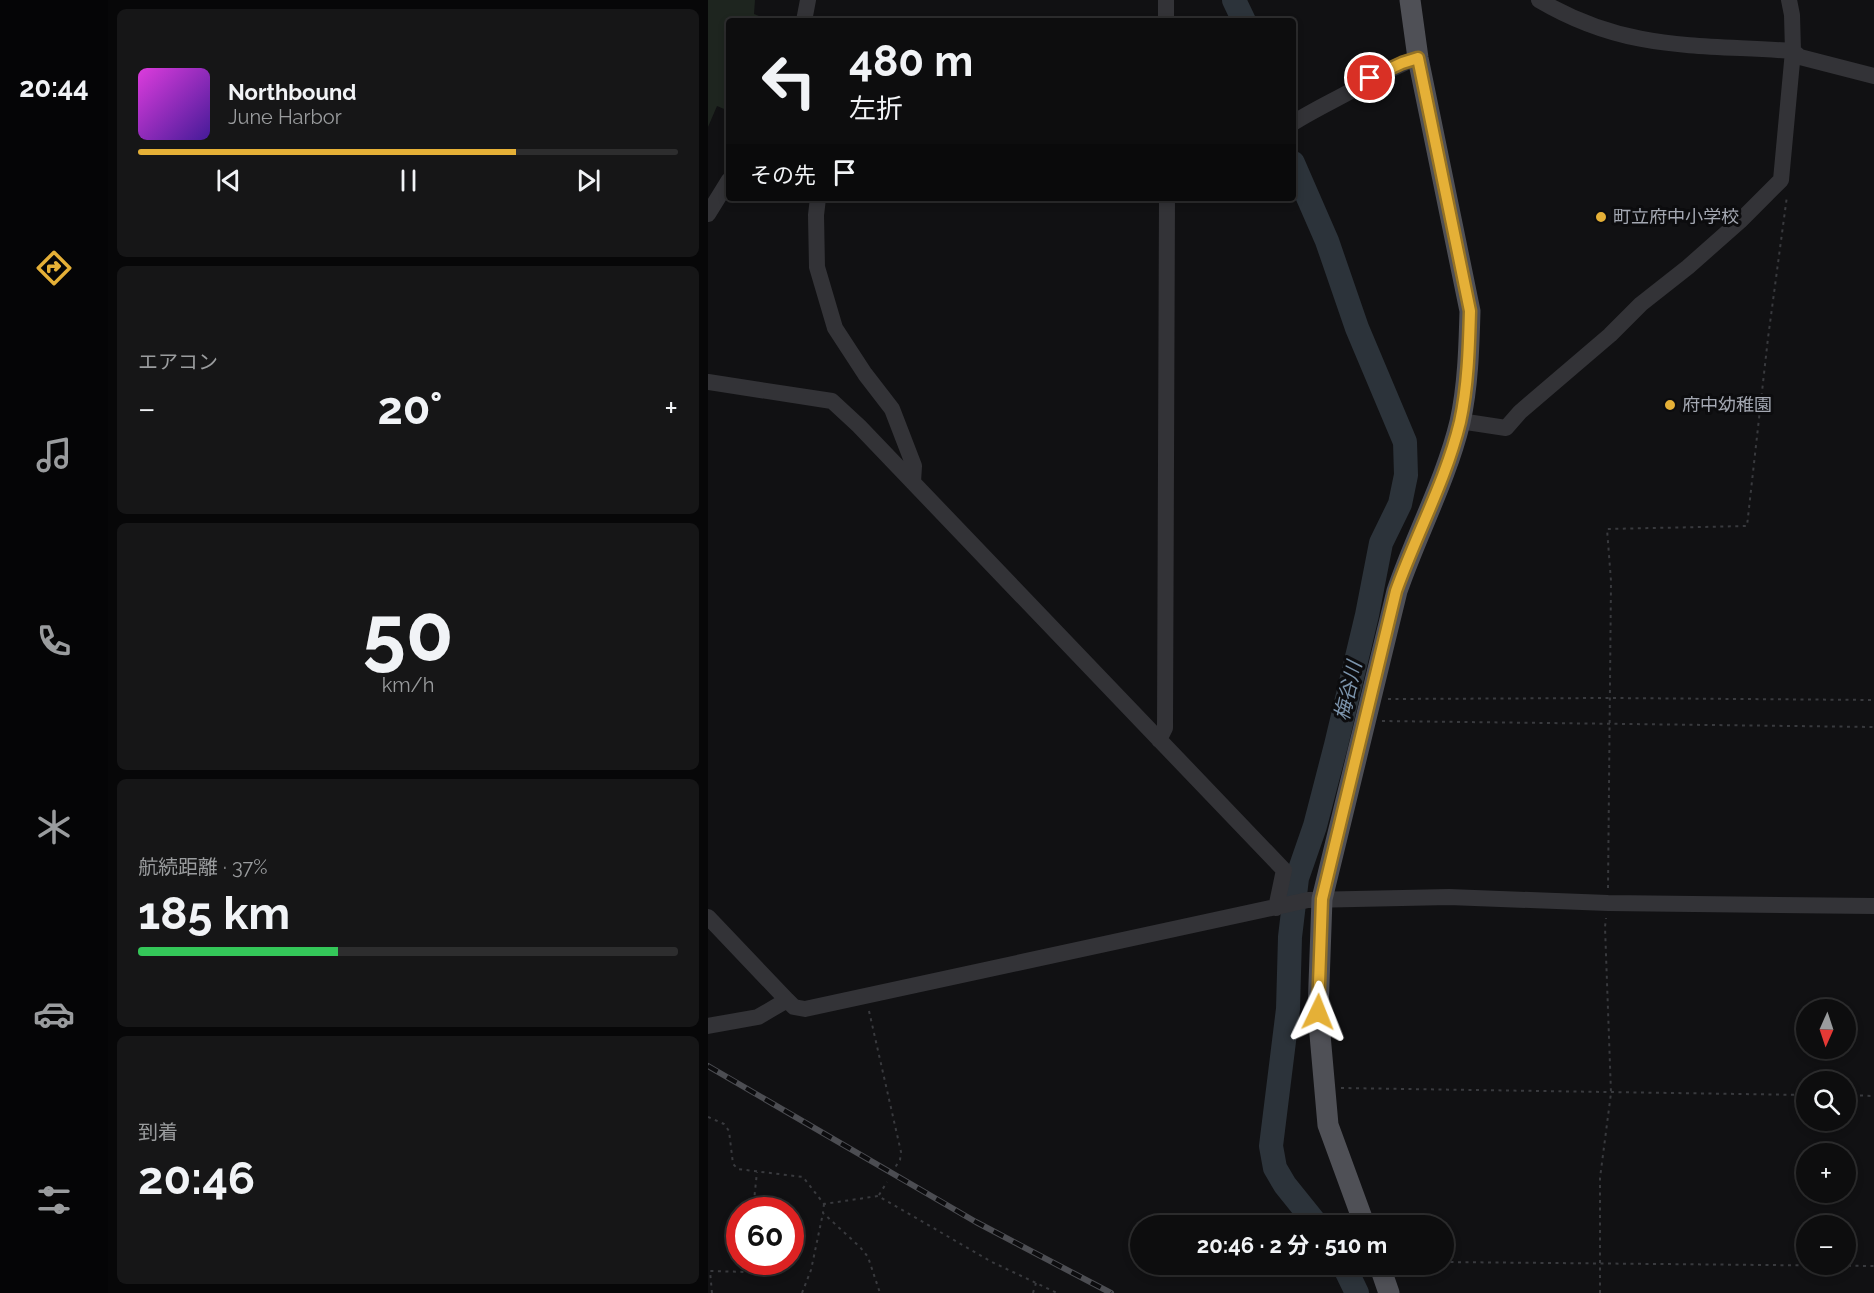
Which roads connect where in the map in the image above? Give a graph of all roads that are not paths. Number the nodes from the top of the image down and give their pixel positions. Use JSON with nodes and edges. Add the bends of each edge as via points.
{"nodes":[{"id":1,"x":808,"y":0,"type":"edge"},
{"id":2,"x":1166,"y":0,"type":"edge"},
{"id":3,"x":1410,"y":0,"type":"edge"},
{"id":4,"x":1539,"y":0,"type":"edge"},
{"id":5,"x":1789,"y":0,"type":"edge"},
{"id":6,"x":805,"y":18,"type":"edge"},
{"id":7,"x":1166,"y":18,"type":"edge"},
{"id":8,"x":1794,"y":51,"type":"junction"},
{"id":9,"x":1418,"y":58,"type":"junction"},
{"id":10,"x":1874,"y":76,"type":"edge"},
{"id":11,"x":1296,"y":121,"type":"edge"},
{"id":12,"x":726,"y":185,"type":"edge"},
{"id":13,"x":818,"y":201,"type":"edge"},
{"id":14,"x":1167,"y":201,"type":"edge"},
{"id":15,"x":708,"y":214,"type":"edge"},
{"id":16,"x":708,"y":382,"type":"edge"},
{"id":17,"x":1460,"y":421,"type":"junction"},
{"id":18,"x":913,"y":482,"type":"junction"},
{"id":19,"x":1159,"y":740,"type":"junction"},
{"id":20,"x":1315,"y":900,"type":"junction"},
{"id":21,"x":1874,"y":906,"type":"edge"},
{"id":22,"x":1280,"y":907,"type":"junction"},
{"id":23,"x":708,"y":917,"type":"edge"},
{"id":24,"x":787,"y":1000,"type":"junction"},
{"id":25,"x":708,"y":1026,"type":"edge"},
{"id":26,"x":1361,"y":1215,"type":"edge"},
{"id":27,"x":1383,"y":1275,"type":"edge"},
{"id":28,"x":1389,"y":1293,"type":"edge"}],
"edges":[{"from":1,"to":6,"type":"street"},
{"from":2,"to":7,"type":"street"},
{"from":3,"to":9,"type":"main road"},
{"from":4,"to":8,"type":"street","via":[[1596,28],[1646,41]]},
{"from":5,"to":8,"type":"street"},
{"from":8,"to":10,"type":"street","via":[[1800,57]]},
{"from":8,"to":17,"type":"street","via":[[1780,180],[1740,221],[1641,304],[1506,428]]},
{"from":9,"to":11,"type":"street","via":[[1370,78]]},
{"from":9,"to":17,"type":"main road","via":[[1470,311]]},
{"from":12,"to":15,"type":"street"},
{"from":13,"to":18,"type":"street","via":[[817,267],[835,328],[892,409],[914,466]]},
{"from":14,"to":19,"type":"street","via":[[1165,728]]},
{"from":16,"to":18,"type":"street","via":[[832,401]]},
{"from":17,"to":20,"type":"main road","via":[[1396,591],[1371,699]]},
{"from":18,"to":19,"type":"street"},
{"from":19,"to":22,"type":"street","via":[[1284,870]]},
{"from":20,"to":21,"type":"street","via":[[1449,897]]},
{"from":20,"to":22,"type":"street"},
{"from":20,"to":26,"type":"main road","via":[[1318,1012],[1328,1125]]},
{"from":22,"to":24,"type":"street","via":[[805,1009],[794,1007]]},
{"from":23,"to":24,"type":"street"},
{"from":24,"to":25,"type":"street","via":[[758,1017]]},
{"from":27,"to":28,"type":"main road"}]}
